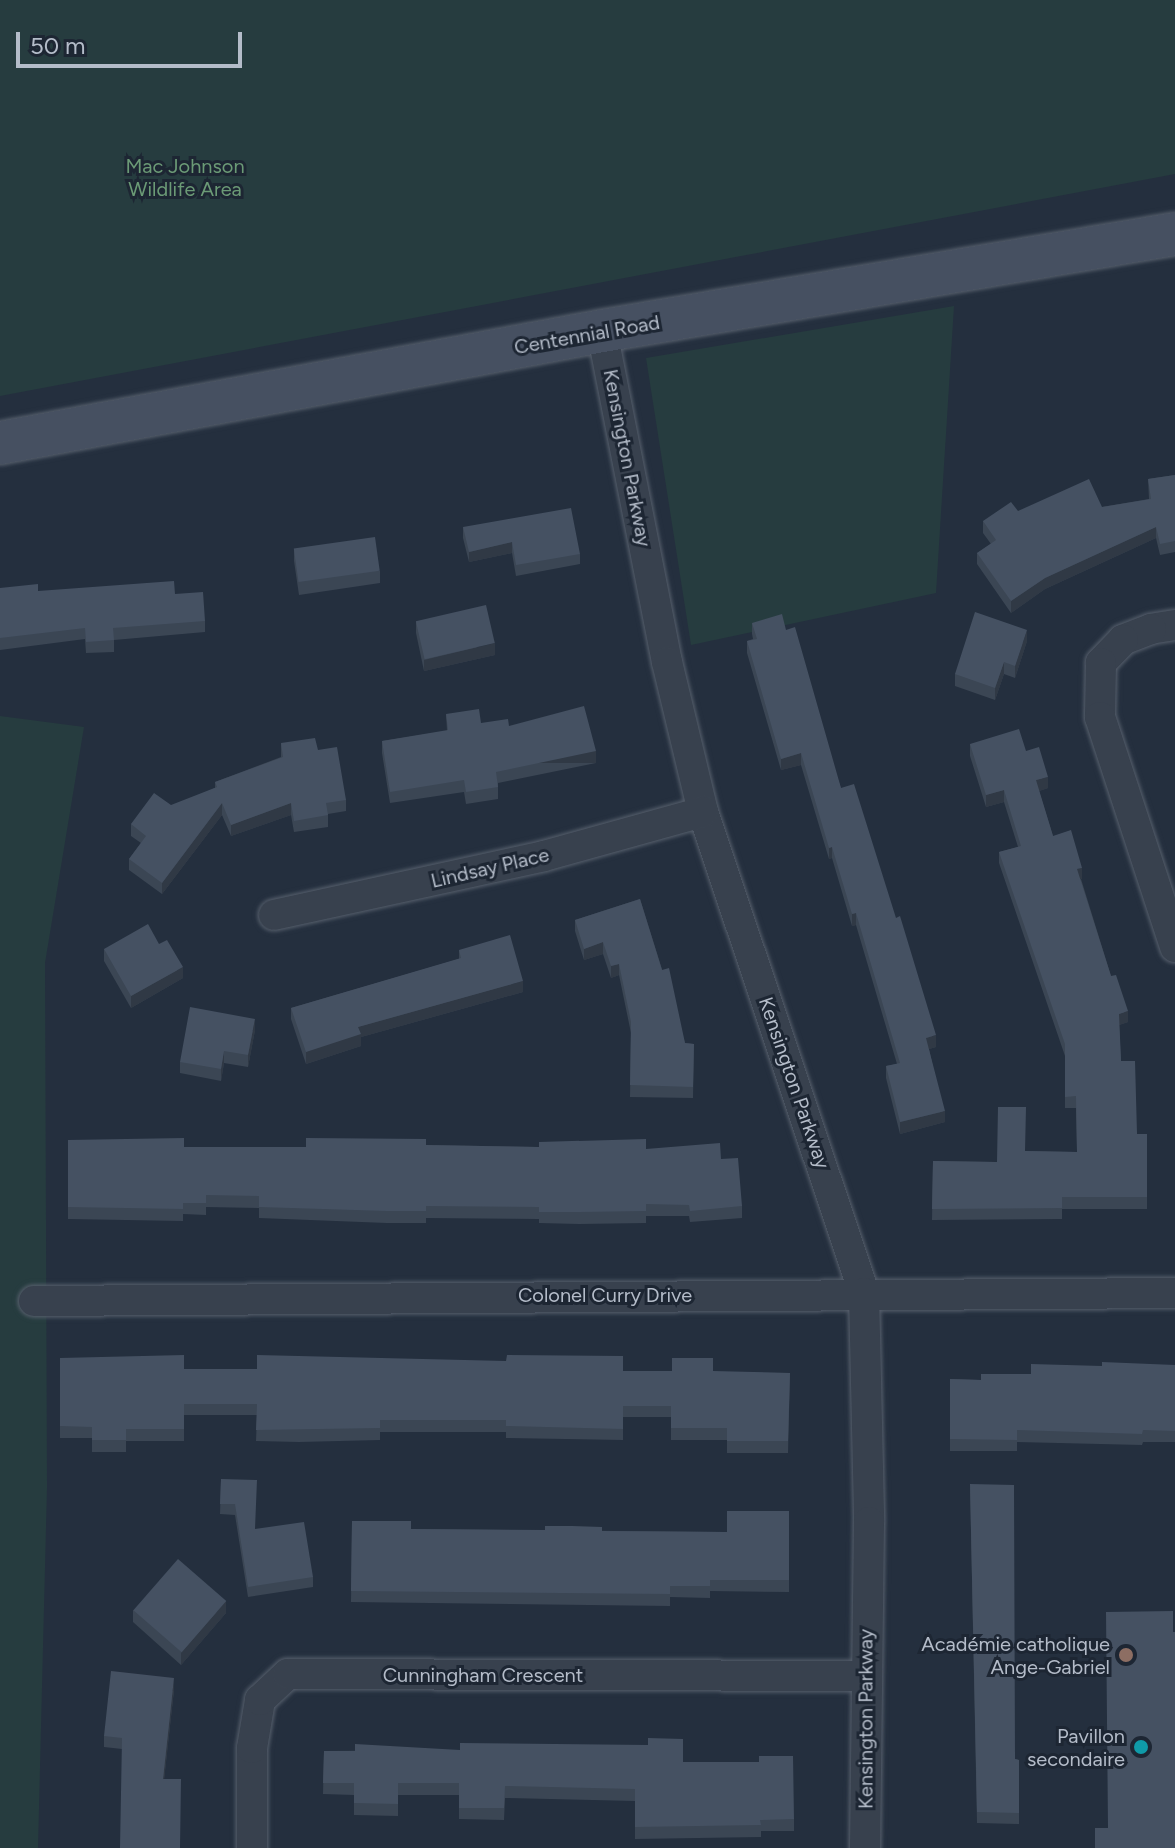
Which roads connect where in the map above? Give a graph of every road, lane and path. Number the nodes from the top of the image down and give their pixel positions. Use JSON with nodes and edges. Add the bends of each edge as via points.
{"nodes":[{"id":1,"x":1175,"y":234,"type":"edge"},
{"id":2,"x":602,"y":331,"type":"junction"},
{"id":3,"x":0,"y":443,"type":"edge"},
{"id":4,"x":1175,"y":625,"type":"edge"},
{"id":5,"x":703,"y":812,"type":"junction"},
{"id":6,"x":274,"y":915,"type":"dead end"},
{"id":7,"x":1175,"y":947,"type":"edge"},
{"id":8,"x":864,"y":1293,"type":"junction"},
{"id":9,"x":1175,"y":1293,"type":"edge"},
{"id":10,"x":34,"y":1301,"type":"dead end"},
{"id":11,"x":866,"y":1676,"type":"junction"},
{"id":12,"x":252,"y":1848,"type":"edge"},
{"id":13,"x":865,"y":1848,"type":"edge"}],
"edges":[{"from":1,"to":2,"type":"main road","name":"Centennial Road"},
{"from":2,"to":3,"type":"main road","name":"Centennial Road"},
{"from":2,"to":5,"type":"street","name":"Kensington Parkway","via":[[667,662]]},
{"from":4,"to":7,"type":"street","via":[[1123,640],[1101,663],[1100,717]]},
{"from":5,"to":6,"type":"street","name":"Lindsay Place","via":[[544,856]]},
{"from":5,"to":8,"type":"street","name":"Kensington Parkway"},
{"from":8,"to":9,"type":"street","name":"Colonel Curry Drive"},
{"from":8,"to":10,"type":"street","name":"Colonel Curry Drive"},
{"from":8,"to":11,"type":"street","name":"Kensington Parkway"},
{"from":11,"to":12,"type":"street","name":"Cunningham Crescent","via":[[288,1674],[260,1700],[252,1748]]},
{"from":11,"to":13,"type":"street","name":"Kensington Parkway"}]}
